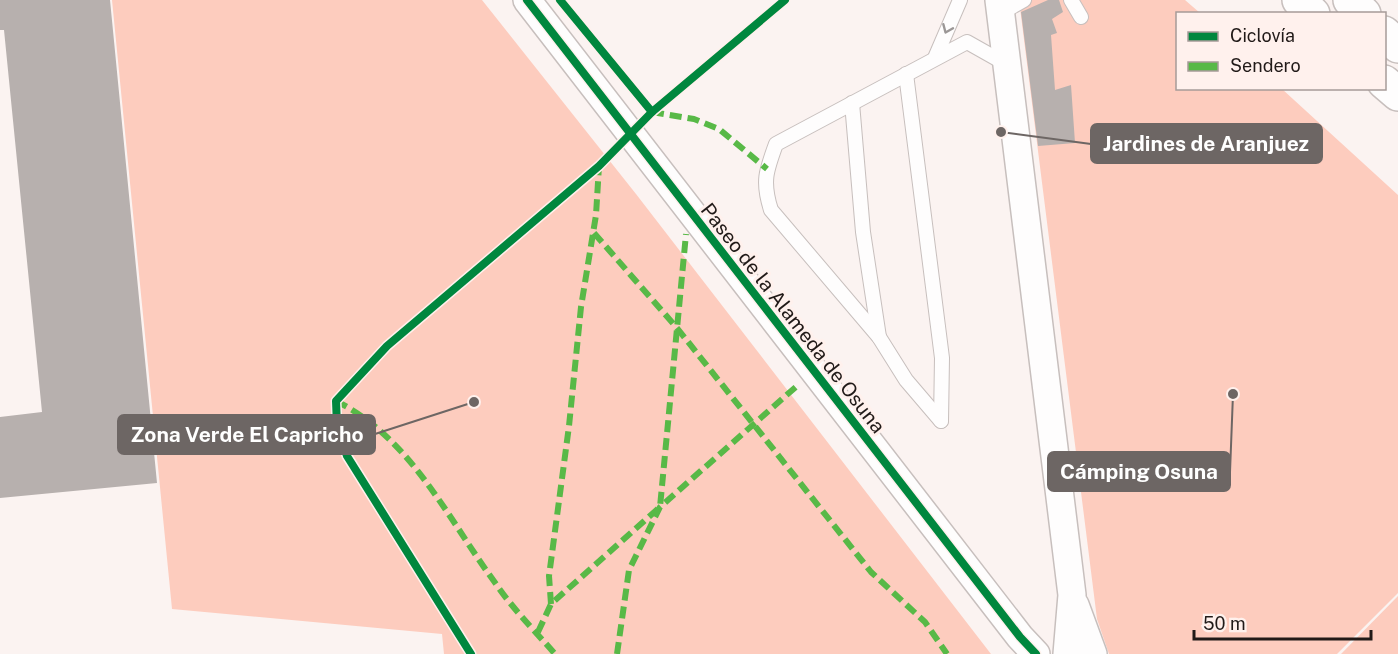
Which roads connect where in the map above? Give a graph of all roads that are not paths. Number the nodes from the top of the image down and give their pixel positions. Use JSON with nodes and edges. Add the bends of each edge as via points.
{"nodes":[{"id":1,"x":526,"y":0,"type":"edge"},
{"id":2,"x":960,"y":0,"type":"edge"},
{"id":3,"x":1071,"y":0,"type":"edge"},
{"id":4,"x":1299,"y":0,"type":"edge"},
{"id":5,"x":1350,"y":0,"type":"edge"},
{"id":6,"x":1008,"y":4,"type":"edge"},
{"id":7,"x":1311,"y":12,"type":"edge"},
{"id":8,"x":1362,"y":12,"type":"edge"},
{"id":9,"x":1081,"y":17,"type":"dead end"},
{"id":10,"x":1386,"y":35,"type":"edge"},
{"id":11,"x":1398,"y":46,"type":"edge"},
{"id":12,"x":934,"y":58,"type":"junction"},
{"id":13,"x":1006,"y":64,"type":"junction"},
{"id":14,"x":906,"y":74,"type":"junction"},
{"id":15,"x":1386,"y":84,"type":"edge"},
{"id":16,"x":1398,"y":94,"type":"edge"},
{"id":17,"x":852,"y":103,"type":"junction"},
{"id":18,"x":879,"y":337,"type":"junction"},
{"id":19,"x":1072,"y":595,"type":"junction"},
{"id":20,"x":1036,"y":654,"type":"edge"},
{"id":21,"x":1067,"y":654,"type":"edge"},
{"id":22,"x":1094,"y":654,"type":"edge"}],
"edges":[{"from":1,"to":20,"type":"street","name":"Paseo de la Alameda de Osuna"},
{"from":2,"to":12,"type":"lane","one_way":true},
{"from":3,"to":9,"type":"lane"},
{"from":4,"to":7,"type":"main road"},
{"from":5,"to":8,"type":"main road"},
{"from":6,"to":13,"type":"street"},
{"from":10,"to":11,"type":"main road"},
{"from":12,"to":13,"type":"lane","via":[[967,42]]},
{"from":12,"to":14,"type":"lane"},
{"from":13,"to":19,"type":"street"},
{"from":14,"to":17,"type":"lane"},
{"from":14,"to":18,"type":"lane","via":[[942,358],[941,421],[906,380]]},
{"from":15,"to":16,"type":"main road"},
{"from":17,"to":18,"type":"lane"},
{"from":17,"to":18,"type":"lane","via":[[776,144],[764,188],[771,210]]},
{"from":19,"to":21,"type":"street"},
{"from":19,"to":22,"type":"street"}]}
